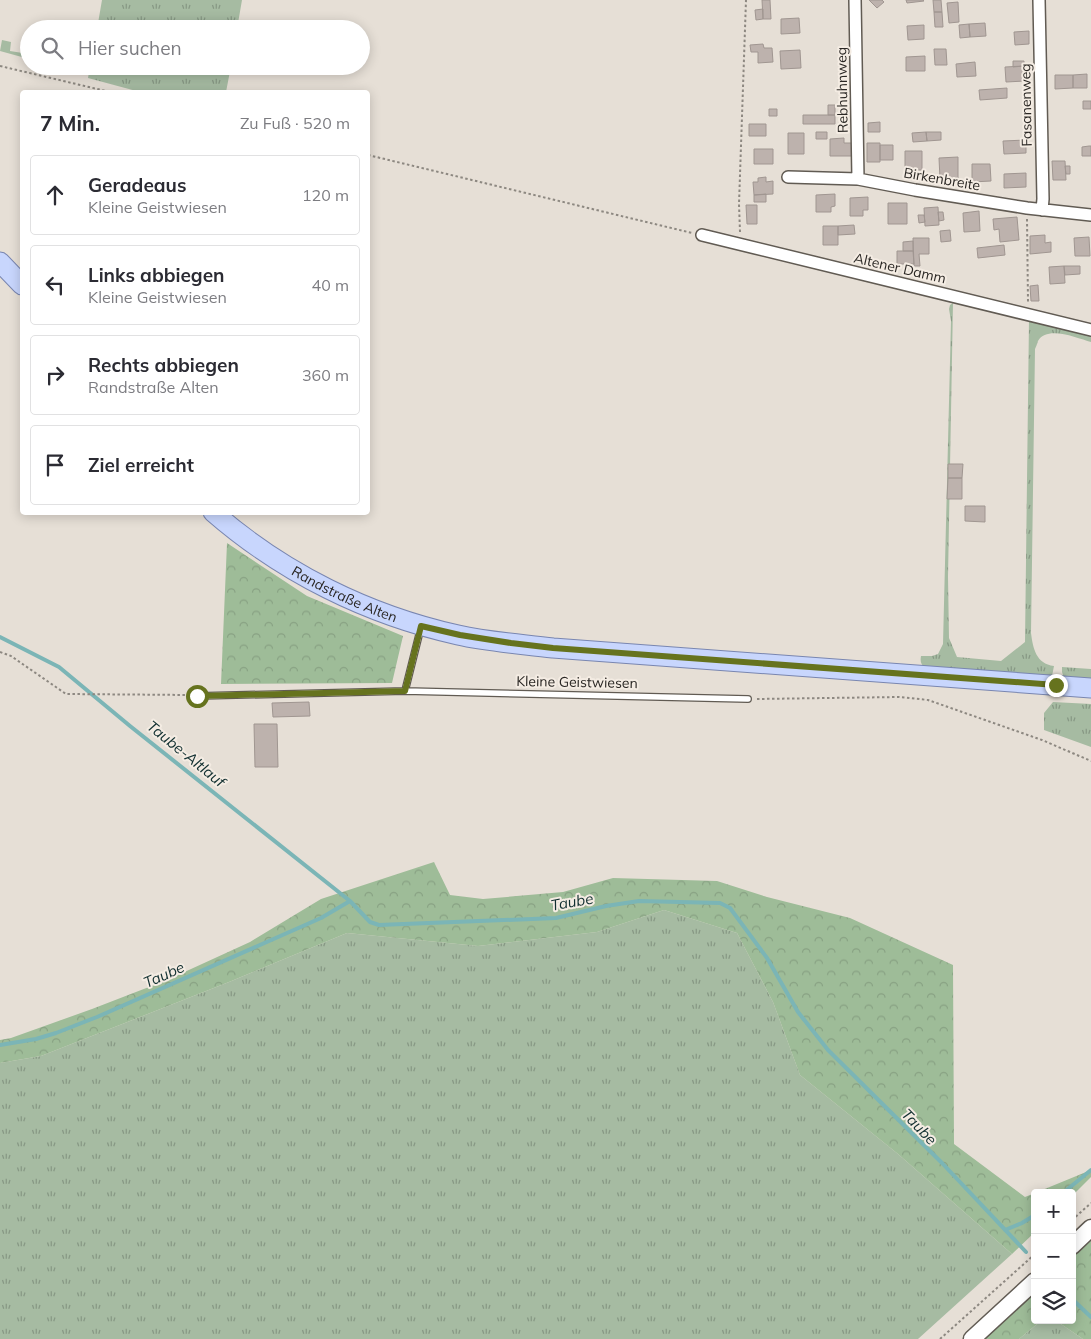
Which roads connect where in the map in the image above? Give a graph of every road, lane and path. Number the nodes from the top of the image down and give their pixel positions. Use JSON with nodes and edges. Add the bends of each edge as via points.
{"nodes":[{"id":1,"x":746,"y":0,"type":"edge"},
{"id":2,"x":855,"y":0,"type":"edge"},
{"id":3,"x":1039,"y":0,"type":"edge"},
{"id":4,"x":0,"y":66,"type":"edge"},
{"id":5,"x":20,"y":71,"type":"edge"},
{"id":6,"x":38,"y":75,"type":"edge"},
{"id":7,"x":102,"y":90,"type":"edge"},
{"id":8,"x":370,"y":154,"type":"edge"},
{"id":9,"x":788,"y":177,"type":"dead end"},
{"id":10,"x":858,"y":179,"type":"junction"},
{"id":11,"x":1027,"y":208,"type":"junction"},
{"id":12,"x":1042,"y":210,"type":"junction"},
{"id":13,"x":1091,"y":215,"type":"edge"},
{"id":14,"x":702,"y":235,"type":"joint"},
{"id":15,"x":738,"y":245,"type":"junction"},
{"id":16,"x":0,"y":262,"type":"edge"},
{"id":17,"x":20,"y":282,"type":"edge"},
{"id":18,"x":1026,"y":314,"type":"junction"},
{"id":19,"x":1091,"y":330,"type":"edge"},
{"id":20,"x":216,"y":515,"type":"edge"},
{"id":21,"x":421,"y":626,"type":"junction"},
{"id":22,"x":0,"y":652,"type":"edge"},
{"id":23,"x":1091,"y":688,"type":"edge"},
{"id":24,"x":405,"y":691,"type":"junction"},
{"id":25,"x":197,"y":696,"type":"joint"},
{"id":26,"x":748,"y":699,"type":"joint"},
{"id":27,"x":1091,"y":761,"type":"edge"},
{"id":28,"x":1091,"y":1203,"type":"edge"},
{"id":29,"x":1076,"y":1216,"type":"edge"},
{"id":30,"x":1091,"y":1228,"type":"edge"},
{"id":31,"x":1076,"y":1242,"type":"edge"},
{"id":32,"x":1031,"y":1258,"type":"edge"},
{"id":33,"x":1031,"y":1285,"type":"edge"},
{"id":34,"x":940,"y":1339,"type":"edge"},
{"id":35,"x":972,"y":1339,"type":"edge"}],
"edges":[{"from":1,"to":15,"type":"path"},
{"from":2,"to":10,"type":"street","name":"Rebhuhnweg"},
{"from":3,"to":12,"type":"street","name":"Fasanenweg"},
{"from":4,"to":5,"type":"path"},
{"from":6,"to":7,"type":"path"},
{"from":8,"to":14,"type":"path"},
{"from":9,"to":10,"type":"street","name":"Birkenbreite"},
{"from":10,"to":11,"type":"street","name":"Birkenbreite"},
{"from":11,"to":12,"type":"street","name":"Birkenbreite"},
{"from":11,"to":18,"type":"path"},
{"from":12,"to":13,"type":"street","name":"Birkenbreite"},
{"from":14,"to":15,"type":"street","name":"Altener Damm"},
{"from":15,"to":18,"type":"street","name":"Altener Damm"},
{"from":16,"to":17,"type":"main road"},
{"from":18,"to":19,"type":"street","name":"Altener Damm"},
{"from":20,"to":21,"type":"main road","name":"Randstraße Alten","via":[[284,566],[322,587]]},
{"from":21,"to":23,"type":"main road","name":"Randstraße Alten","via":[[553,648]]},
{"from":21,"to":24,"type":"lane"},
{"from":22,"to":25,"type":"path","via":[[11,656],[66,694]]},
{"from":24,"to":25,"type":"lane","name":"Kleine Geistwiesen"},
{"from":24,"to":26,"type":"lane","name":"Kleine Geistwiesen"},
{"from":26,"to":27,"type":"path","via":[[899,697],[928,700]]},
{"from":28,"to":29,"type":"path"},
{"from":30,"to":31,"type":"main road"},
{"from":32,"to":34,"type":"path"},
{"from":33,"to":35,"type":"main road"}]}
